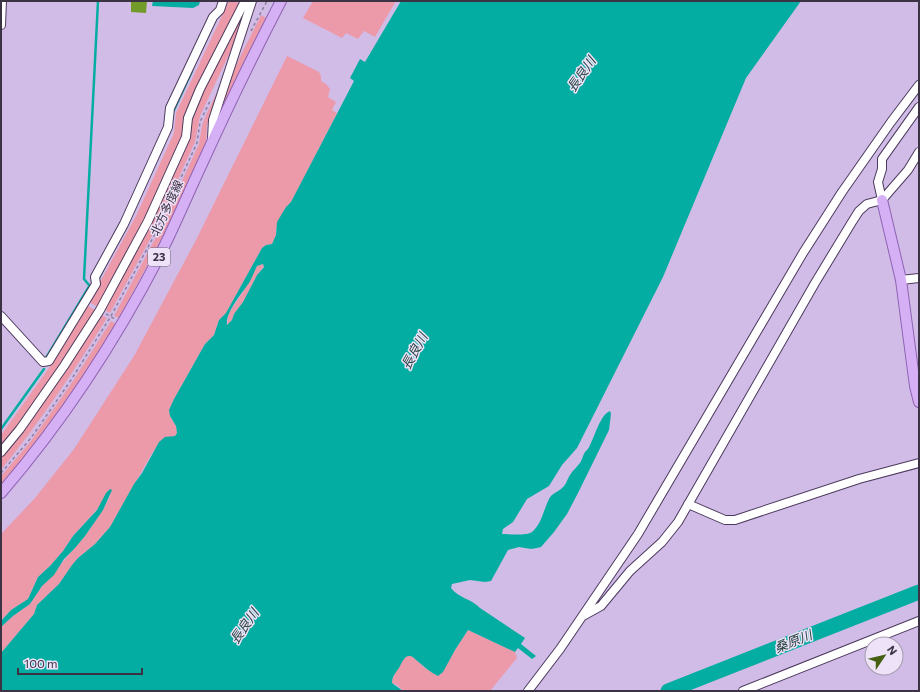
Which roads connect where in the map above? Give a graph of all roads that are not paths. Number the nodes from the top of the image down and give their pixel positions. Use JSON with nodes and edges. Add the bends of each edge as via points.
{"nodes":[{"id":1,"x":2,"y":1,"type":"edge"},
{"id":2,"x":224,"y":1,"type":"edge"},
{"id":3,"x":244,"y":1,"type":"edge"},
{"id":4,"x":252,"y":1,"type":"edge"},
{"id":5,"x":281,"y":1,"type":"edge"},
{"id":6,"x":1,"y":25,"type":"edge"},
{"id":7,"x":919,"y":85,"type":"edge"},
{"id":8,"x":919,"y":107,"type":"edge"},
{"id":9,"x":212,"y":142,"type":"junction"},
{"id":10,"x":919,"y":152,"type":"edge"},
{"id":11,"x":882,"y":200,"type":"junction"},
{"id":12,"x":919,"y":278,"type":"edge"},
{"id":13,"x":901,"y":280,"type":"junction"},
{"id":14,"x":1,"y":316,"type":"edge"},
{"id":15,"x":919,"y":402,"type":"edge"},
{"id":16,"x":1,"y":452,"type":"edge"},
{"id":17,"x":919,"y":463,"type":"edge"},
{"id":18,"x":1,"y":493,"type":"edge"},
{"id":19,"x":688,"y":504,"type":"junction"},
{"id":20,"x":581,"y":618,"type":"junction"},
{"id":21,"x":919,"y":621,"type":"edge"},
{"id":22,"x":528,"y":691,"type":"edge"},
{"id":23,"x":743,"y":691,"type":"edge"}],
"edges":[{"from":1,"to":6,"type":"street"},
{"from":2,"to":14,"type":"street","via":[[213,17],[170,108],[168,127],[124,224],[95,277],[96,284],[49,361],[43,362]]},
{"from":3,"to":16,"type":"street","via":[[200,88],[188,118],[186,137],[148,221],[100,310],[64,366]]},
{"from":4,"to":9,"type":"street","via":[[213,120]]},
{"from":5,"to":9,"type":"main road","name":"北方多度線","number":"23"},
{"from":7,"to":20,"type":"street","via":[[842,192],[638,534]]},
{"from":8,"to":11,"type":"street","via":[[882,159],[878,182]]},
{"from":9,"to":18,"type":"main road","name":"北方多度線","number":"23","via":[[161,254],[123,323],[87,380],[40,446]]},
{"from":10,"to":11,"type":"street","via":[[908,170]]},
{"from":11,"to":13,"type":"main road"},
{"from":11,"to":19,"type":"street","via":[[867,204],[859,211]]},
{"from":12,"to":13,"type":"street"},
{"from":13,"to":15,"type":"main road"},
{"from":17,"to":19,"type":"street","via":[[859,479],[735,520],[725,520]]},
{"from":19,"to":20,"type":"street","via":[[662,542],[638,563],[601,606]]},
{"from":20,"to":22,"type":"street"},
{"from":21,"to":23,"type":"street"}]}
